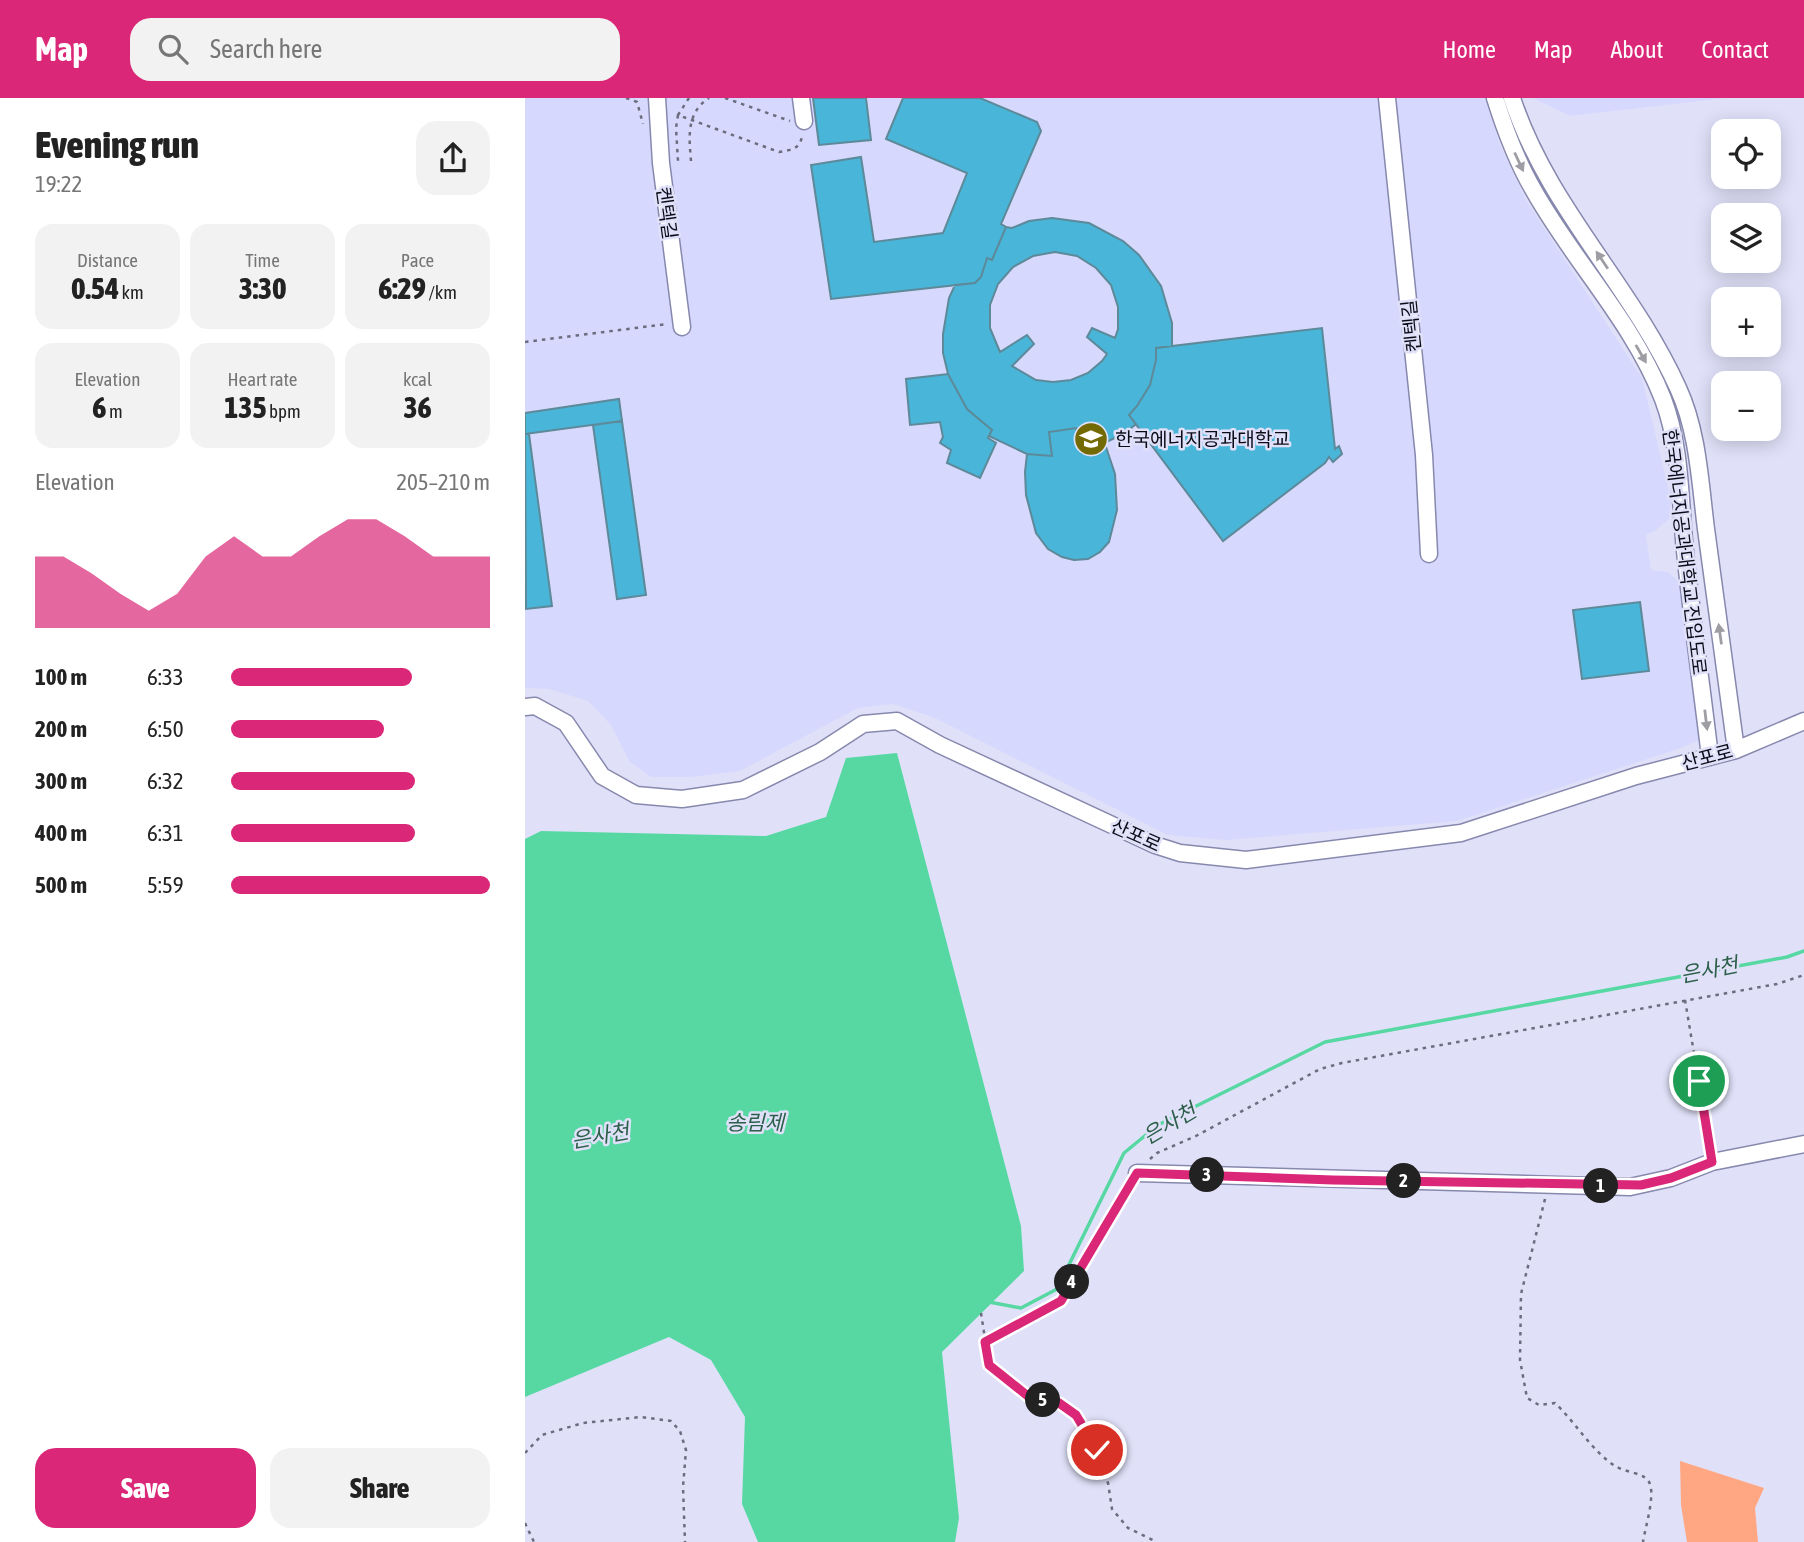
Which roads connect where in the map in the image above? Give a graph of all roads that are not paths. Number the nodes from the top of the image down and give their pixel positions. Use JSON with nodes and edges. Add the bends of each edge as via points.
{"nodes":[{"id":1,"x":657,"y":98,"type":"edge"},
{"id":2,"x":801,"y":98,"type":"edge"},
{"id":3,"x":1387,"y":98,"type":"edge"},
{"id":4,"x":1495,"y":98,"type":"edge"},
{"id":5,"x":1512,"y":98,"type":"edge"},
{"id":6,"x":804,"y":124,"type":"road end"},
{"id":7,"x":677,"y":325,"type":"road end"},
{"id":8,"x":1429,"y":554,"type":"dead end"},
{"id":9,"x":525,"y":707,"type":"edge"},
{"id":10,"x":1804,"y":721,"type":"edge"},
{"id":11,"x":1736,"y":750,"type":"junction"},
{"id":12,"x":1710,"y":757,"type":"junction"},
{"id":13,"x":1804,"y":1144,"type":"edge"},
{"id":14,"x":1137,"y":1173,"type":"road end"}],
"edges":[{"from":1,"to":7,"type":"street","name":"켄텍길"},
{"from":2,"to":6,"type":"street"},
{"from":3,"to":8,"type":"street","name":"켄텍길","via":[[1425,455]]},
{"from":4,"to":12,"type":"street","name":"한국에너지공과대학교 진입도로","one_way":true,"via":[[1535,193],[1633,340],[1664,401],[1673,435]]},
{"from":11,"to":5,"type":"street","name":"한국에너지공과대학교 진입도로","one_way":true,"via":[[1696,450],[1680,392],[1647,329],[1532,152]]},
{"from":9,"to":12,"type":"street","name":"산포로","via":[[535,706],[566,723],[602,775],[636,794],[682,799],[743,790],[820,752],[863,724],[897,721],[1155,845],[1224,859],[1279,857],[1461,833]]},
{"from":10,"to":11,"type":"street","name":"산포로"},
{"from":11,"to":12,"type":"street","name":"산포로"},
{"from":13,"to":14,"type":"street","via":[[1712,1162],[1641,1185]]}]}
